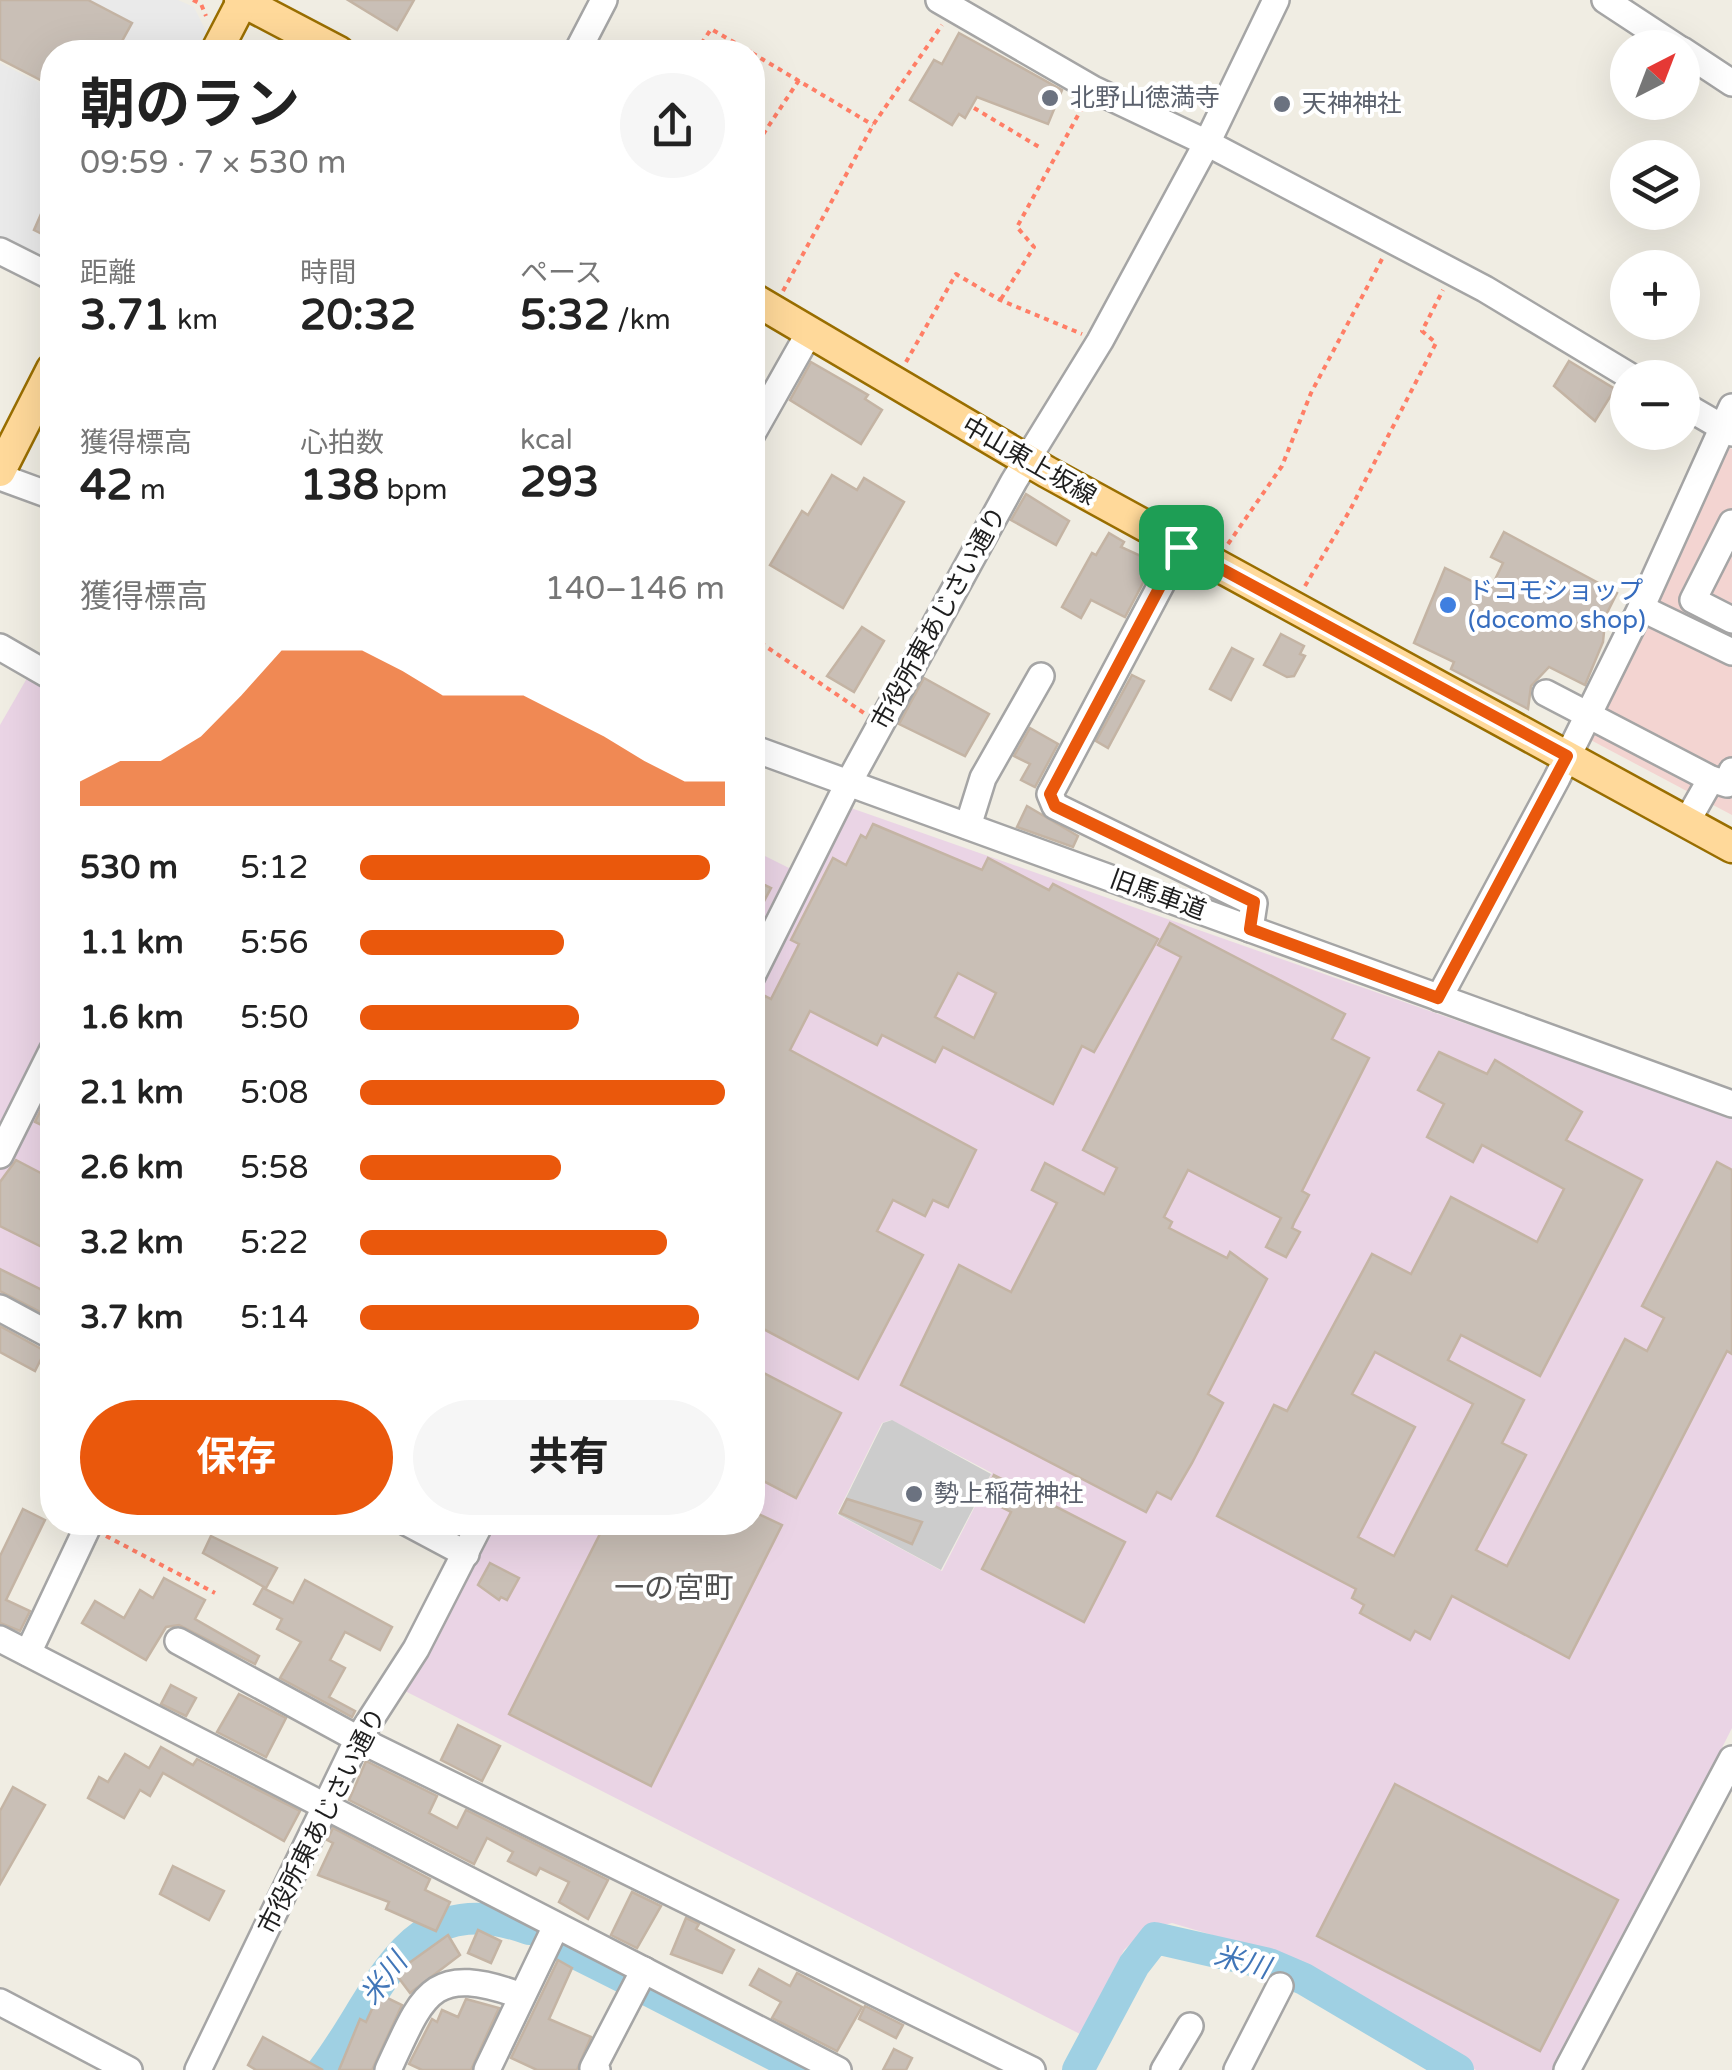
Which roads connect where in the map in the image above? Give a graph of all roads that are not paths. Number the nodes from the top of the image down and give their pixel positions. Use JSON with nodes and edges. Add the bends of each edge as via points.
{"nodes":[{"id":1,"x":241,"y":0,"type":"edge"},
{"id":2,"x":604,"y":0,"type":"edge"},
{"id":3,"x":1276,"y":0,"type":"edge"},
{"id":4,"x":1605,"y":0,"type":"edge"},
{"id":5,"x":945,"y":5,"type":"edge"},
{"id":6,"x":1651,"y":30,"type":"edge"},
{"id":7,"x":212,"y":39,"type":"edge"},
{"id":8,"x":316,"y":40,"type":"edge"},
{"id":9,"x":582,"y":40,"type":"edge"},
{"id":10,"x":1700,"y":62,"type":"edge"},
{"id":11,"x":1732,"y":82,"type":"edge"},
{"id":12,"x":1207,"y":143,"type":"junction"},
{"id":13,"x":0,"y":252,"type":"edge"},
{"id":14,"x":40,"y":271,"type":"edge"},
{"id":15,"x":768,"y":294,"type":"edge"},
{"id":16,"x":808,"y":333,"type":"junction"},
{"id":17,"x":1610,"y":365,"type":"edge"},
{"id":18,"x":40,"y":393,"type":"edge"},
{"id":19,"x":765,"y":411,"type":"edge"},
{"id":20,"x":1700,"y":411,"type":"edge"},
{"id":21,"x":1729,"y":422,"type":"edge"},
{"id":22,"x":1026,"y":460,"type":"junction"},
{"id":23,"x":0,"y":474,"type":"edge"},
{"id":24,"x":40,"y":491,"type":"edge"},
{"id":25,"x":1732,"y":523,"type":"edge"},
{"id":26,"x":1181,"y":547,"type":"junction"},
{"id":27,"x":1642,"y":608,"type":"junction"},
{"id":28,"x":1732,"y":620,"type":"edge"},
{"id":29,"x":0,"y":647,"type":"edge"},
{"id":30,"x":1732,"y":652,"type":"edge"},
{"id":31,"x":40,"y":670,"type":"edge"},
{"id":32,"x":1041,"y":676,"type":"dead end"},
{"id":33,"x":1546,"y":692,"type":"dead end"},
{"id":34,"x":1586,"y":712,"type":"junction"},
{"id":35,"x":765,"y":753,"type":"edge"},
{"id":36,"x":1567,"y":756,"type":"junction"},
{"id":37,"x":1721,"y":775,"type":"edge"},
{"id":38,"x":849,"y":782,"type":"junction"},
{"id":39,"x":1686,"y":822,"type":"junction"},
{"id":40,"x":968,"y":826,"type":"junction"},
{"id":41,"x":1732,"y":847,"type":"edge"},
{"id":42,"x":1250,"y":929,"type":"junction"},
{"id":43,"x":765,"y":950,"type":"edge"},
{"id":44,"x":1438,"y":998,"type":"junction"},
{"id":45,"x":40,"y":1075,"type":"edge"},
{"id":46,"x":1732,"y":1104,"type":"edge"},
{"id":47,"x":0,"y":1155,"type":"edge"},
{"id":48,"x":0,"y":1308,"type":"edge"},
{"id":49,"x":40,"y":1330,"type":"edge"},
{"id":50,"x":84,"y":1535,"type":"edge"},
{"id":51,"x":430,"y":1535,"type":"edge"},
{"id":52,"x":475,"y":1535,"type":"edge"},
{"id":53,"x":466,"y":1554,"type":"junction"},
{"id":54,"x":0,"y":1638,"type":"edge"},
{"id":55,"x":178,"y":1640,"type":"dead end"},
{"id":56,"x":28,"y":1652,"type":"junction"},
{"id":57,"x":358,"y":1739,"type":"junction"},
{"id":58,"x":1732,"y":1759,"type":"edge"},
{"id":59,"x":326,"y":1807,"type":"junction"},
{"id":60,"x":556,"y":1926,"type":"junction"},
{"id":61,"x":644,"y":1970,"type":"junction"},
{"id":62,"x":1280,"y":1986,"type":"dead end"},
{"id":63,"x":519,"y":1995,"type":"junction"},
{"id":64,"x":0,"y":2002,"type":"edge"},
{"id":65,"x":1190,"y":2026,"type":"dead end"},
{"id":66,"x":129,"y":2070,"type":"edge"},
{"id":67,"x":198,"y":2070,"type":"edge"},
{"id":68,"x":388,"y":2070,"type":"edge"},
{"id":69,"x":486,"y":2070,"type":"edge"},
{"id":70,"x":597,"y":2070,"type":"edge"},
{"id":71,"x":838,"y":2070,"type":"edge"},
{"id":72,"x":1032,"y":2070,"type":"edge"},
{"id":73,"x":1164,"y":2070,"type":"edge"},
{"id":74,"x":1238,"y":2070,"type":"edge"},
{"id":75,"x":1566,"y":2070,"type":"edge"}],
"edges":[{"from":1,"to":7,"type":"main road"},
{"from":1,"to":8,"type":"main road"},
{"from":2,"to":9,"type":"street"},
{"from":3,"to":12,"type":"street","name":"市役所東あじさい通り"},
{"from":4,"to":6,"type":"street"},
{"from":5,"to":12,"type":"street","via":[[1093,89]]},
{"from":10,"to":11,"type":"street"},
{"from":12,"to":17,"type":"street"},
{"from":12,"to":22,"type":"street","name":"市役所東あじさい通り","via":[[1100,342]]},
{"from":13,"to":14,"type":"street"},
{"from":15,"to":16,"type":"main road","name":"中山東上坂線"},
{"from":16,"to":19,"type":"street"},
{"from":16,"to":22,"type":"main road","name":"中山東上坂線"},
{"from":18,"to":23,"type":"main road"},
{"from":20,"to":21,"type":"street"},
{"from":21,"to":27,"type":"street"},
{"from":22,"to":26,"type":"main road","name":"中山東上坂線"},
{"from":22,"to":38,"type":"street","name":"市役所東あじさい通り"},
{"from":23,"to":24,"type":"street"},
{"from":25,"to":28,"type":"street","via":[[1693,600]]},
{"from":26,"to":36,"type":"main road","name":"中山東上坂線"},
{"from":26,"to":42,"type":"street","via":[[1050,794],[1055,806],[1254,902]]},
{"from":27,"to":30,"type":"street"},
{"from":27,"to":34,"type":"street"},
{"from":29,"to":31,"type":"street"},
{"from":32,"to":40,"type":"street","via":[[983,778]]},
{"from":33,"to":34,"type":"street"},
{"from":34,"to":36,"type":"street"},
{"from":34,"to":37,"type":"street"},
{"from":35,"to":38,"type":"street","name":"旧馬車道"},
{"from":36,"to":39,"type":"main road","name":"中山東上坂線"},
{"from":36,"to":44,"type":"street"},
{"from":37,"to":39,"type":"street"},
{"from":38,"to":40,"type":"street","name":"旧馬車道"},
{"from":38,"to":43,"type":"street","name":"市役所東あじさい通り"},
{"from":39,"to":41,"type":"main road","name":"中山東上坂線"},
{"from":40,"to":42,"type":"street","name":"旧馬車道"},
{"from":42,"to":44,"type":"street","name":"旧馬車道"},
{"from":44,"to":46,"type":"street","name":"旧馬車道"},
{"from":45,"to":47,"type":"street"},
{"from":48,"to":49,"type":"street"},
{"from":50,"to":56,"type":"street"},
{"from":51,"to":53,"type":"street"},
{"from":52,"to":53,"type":"street","name":"市役所東あじさい通り"},
{"from":53,"to":57,"type":"street","name":"市役所東あじさい通り"},
{"from":54,"to":56,"type":"street"},
{"from":55,"to":57,"type":"street"},
{"from":56,"to":59,"type":"street"},
{"from":57,"to":59,"type":"street","name":"市役所東あじさい通り"},
{"from":57,"to":72,"type":"street"},
{"from":58,"to":75,"type":"street"},
{"from":59,"to":60,"type":"street"},
{"from":59,"to":67,"type":"street","name":"市役所東あじさい通り"},
{"from":60,"to":61,"type":"street"},
{"from":60,"to":63,"type":"street"},
{"from":61,"to":70,"type":"street"},
{"from":61,"to":71,"type":"street"},
{"from":62,"to":74,"type":"street"},
{"from":63,"to":68,"type":"street","via":[[477,1980],[444,1987],[418,2008]]},
{"from":63,"to":69,"type":"street"},
{"from":64,"to":66,"type":"street"},
{"from":65,"to":73,"type":"street"}]}
